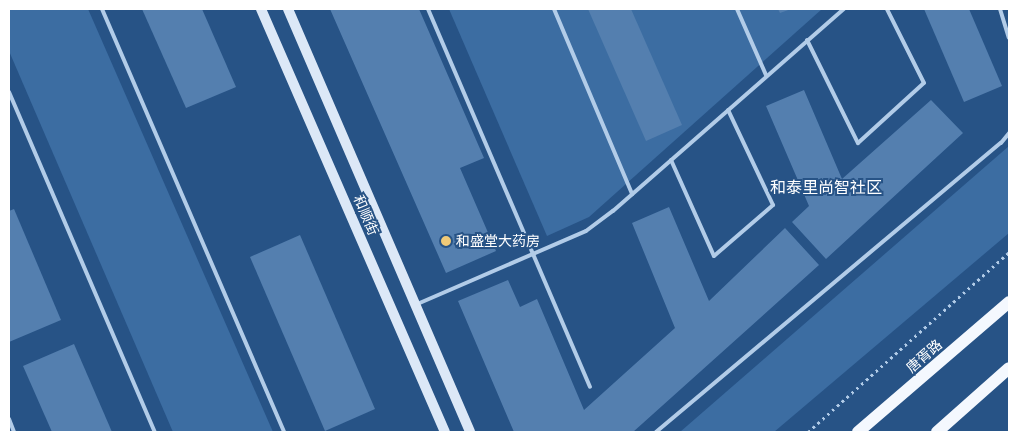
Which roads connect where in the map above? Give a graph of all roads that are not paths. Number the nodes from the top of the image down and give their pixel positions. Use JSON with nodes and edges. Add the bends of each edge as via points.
{"nodes":[{"id":1,"x":102,"y":9,"type":"edge"},
{"id":2,"x":261,"y":9,"type":"edge"},
{"id":3,"x":288,"y":9,"type":"edge"},
{"id":4,"x":428,"y":9,"type":"edge"},
{"id":5,"x":554,"y":9,"type":"edge"},
{"id":6,"x":737,"y":9,"type":"edge"},
{"id":7,"x":844,"y":9,"type":"edge"},
{"id":8,"x":887,"y":9,"type":"edge"},
{"id":9,"x":1000,"y":9,"type":"edge"},
{"id":10,"x":1009,"y":38,"type":"edge"},
{"id":11,"x":807,"y":40,"type":"junction"},
{"id":12,"x":766,"y":75,"type":"junction"},
{"id":13,"x":9,"y":92,"type":"edge"},
{"id":14,"x":728,"y":110,"type":"junction"},
{"id":15,"x":1009,"y":133,"type":"edge"},
{"id":16,"x":671,"y":160,"type":"junction"},
{"id":17,"x":632,"y":194,"type":"junction"},
{"id":18,"x":533,"y":255,"type":"junction"},
{"id":19,"x":1009,"y":302,"type":"edge"},
{"id":20,"x":415,"y":305,"type":"junction"},
{"id":21,"x":1009,"y":368,"type":"edge"},
{"id":22,"x":1009,"y":375,"type":"edge"},
{"id":23,"x":996,"y":380,"type":"junction"},
{"id":24,"x":590,"y":387,"type":"dead end"},
{"id":25,"x":9,"y":419,"type":"edge"},
{"id":26,"x":14,"y":432,"type":"edge"},
{"id":27,"x":155,"y":432,"type":"edge"},
{"id":28,"x":284,"y":432,"type":"edge"},
{"id":29,"x":445,"y":432,"type":"edge"},
{"id":30,"x":470,"y":432,"type":"edge"},
{"id":31,"x":656,"y":432,"type":"edge"},
{"id":32,"x":858,"y":432,"type":"edge"},
{"id":33,"x":937,"y":432,"type":"edge"}],
"edges":[{"from":1,"to":28,"type":"lane"},
{"from":2,"to":29,"type":"street","name":"和顺街"},
{"from":3,"to":20,"type":"street","name":"和顺街"},
{"from":4,"to":18,"type":"lane"},
{"from":5,"to":17,"type":"lane"},
{"from":6,"to":12,"type":"lane"},
{"from":7,"to":11,"type":"lane"},
{"from":8,"to":11,"type":"lane","via":[[924,83],[858,143]]},
{"from":9,"to":10,"type":"lane"},
{"from":11,"to":12,"type":"lane"},
{"from":12,"to":14,"type":"lane"},
{"from":13,"to":27,"type":"lane"},
{"from":14,"to":16,"type":"lane"},
{"from":14,"to":16,"type":"lane","via":[[773,205],[714,256]]},
{"from":15,"to":31,"type":"lane","via":[[994,149]]},
{"from":16,"to":17,"type":"lane"},
{"from":17,"to":18,"type":"lane","via":[[586,231]]},
{"from":18,"to":20,"type":"lane"},
{"from":18,"to":24,"type":"lane"},
{"from":19,"to":32,"type":"main road","name":"唐胥路"},
{"from":20,"to":30,"type":"street","name":"和顺街"},
{"from":21,"to":23,"type":"main road"},
{"from":22,"to":23,"type":"main road"},
{"from":23,"to":33,"type":"main road"},
{"from":25,"to":26,"type":"lane"}]}
